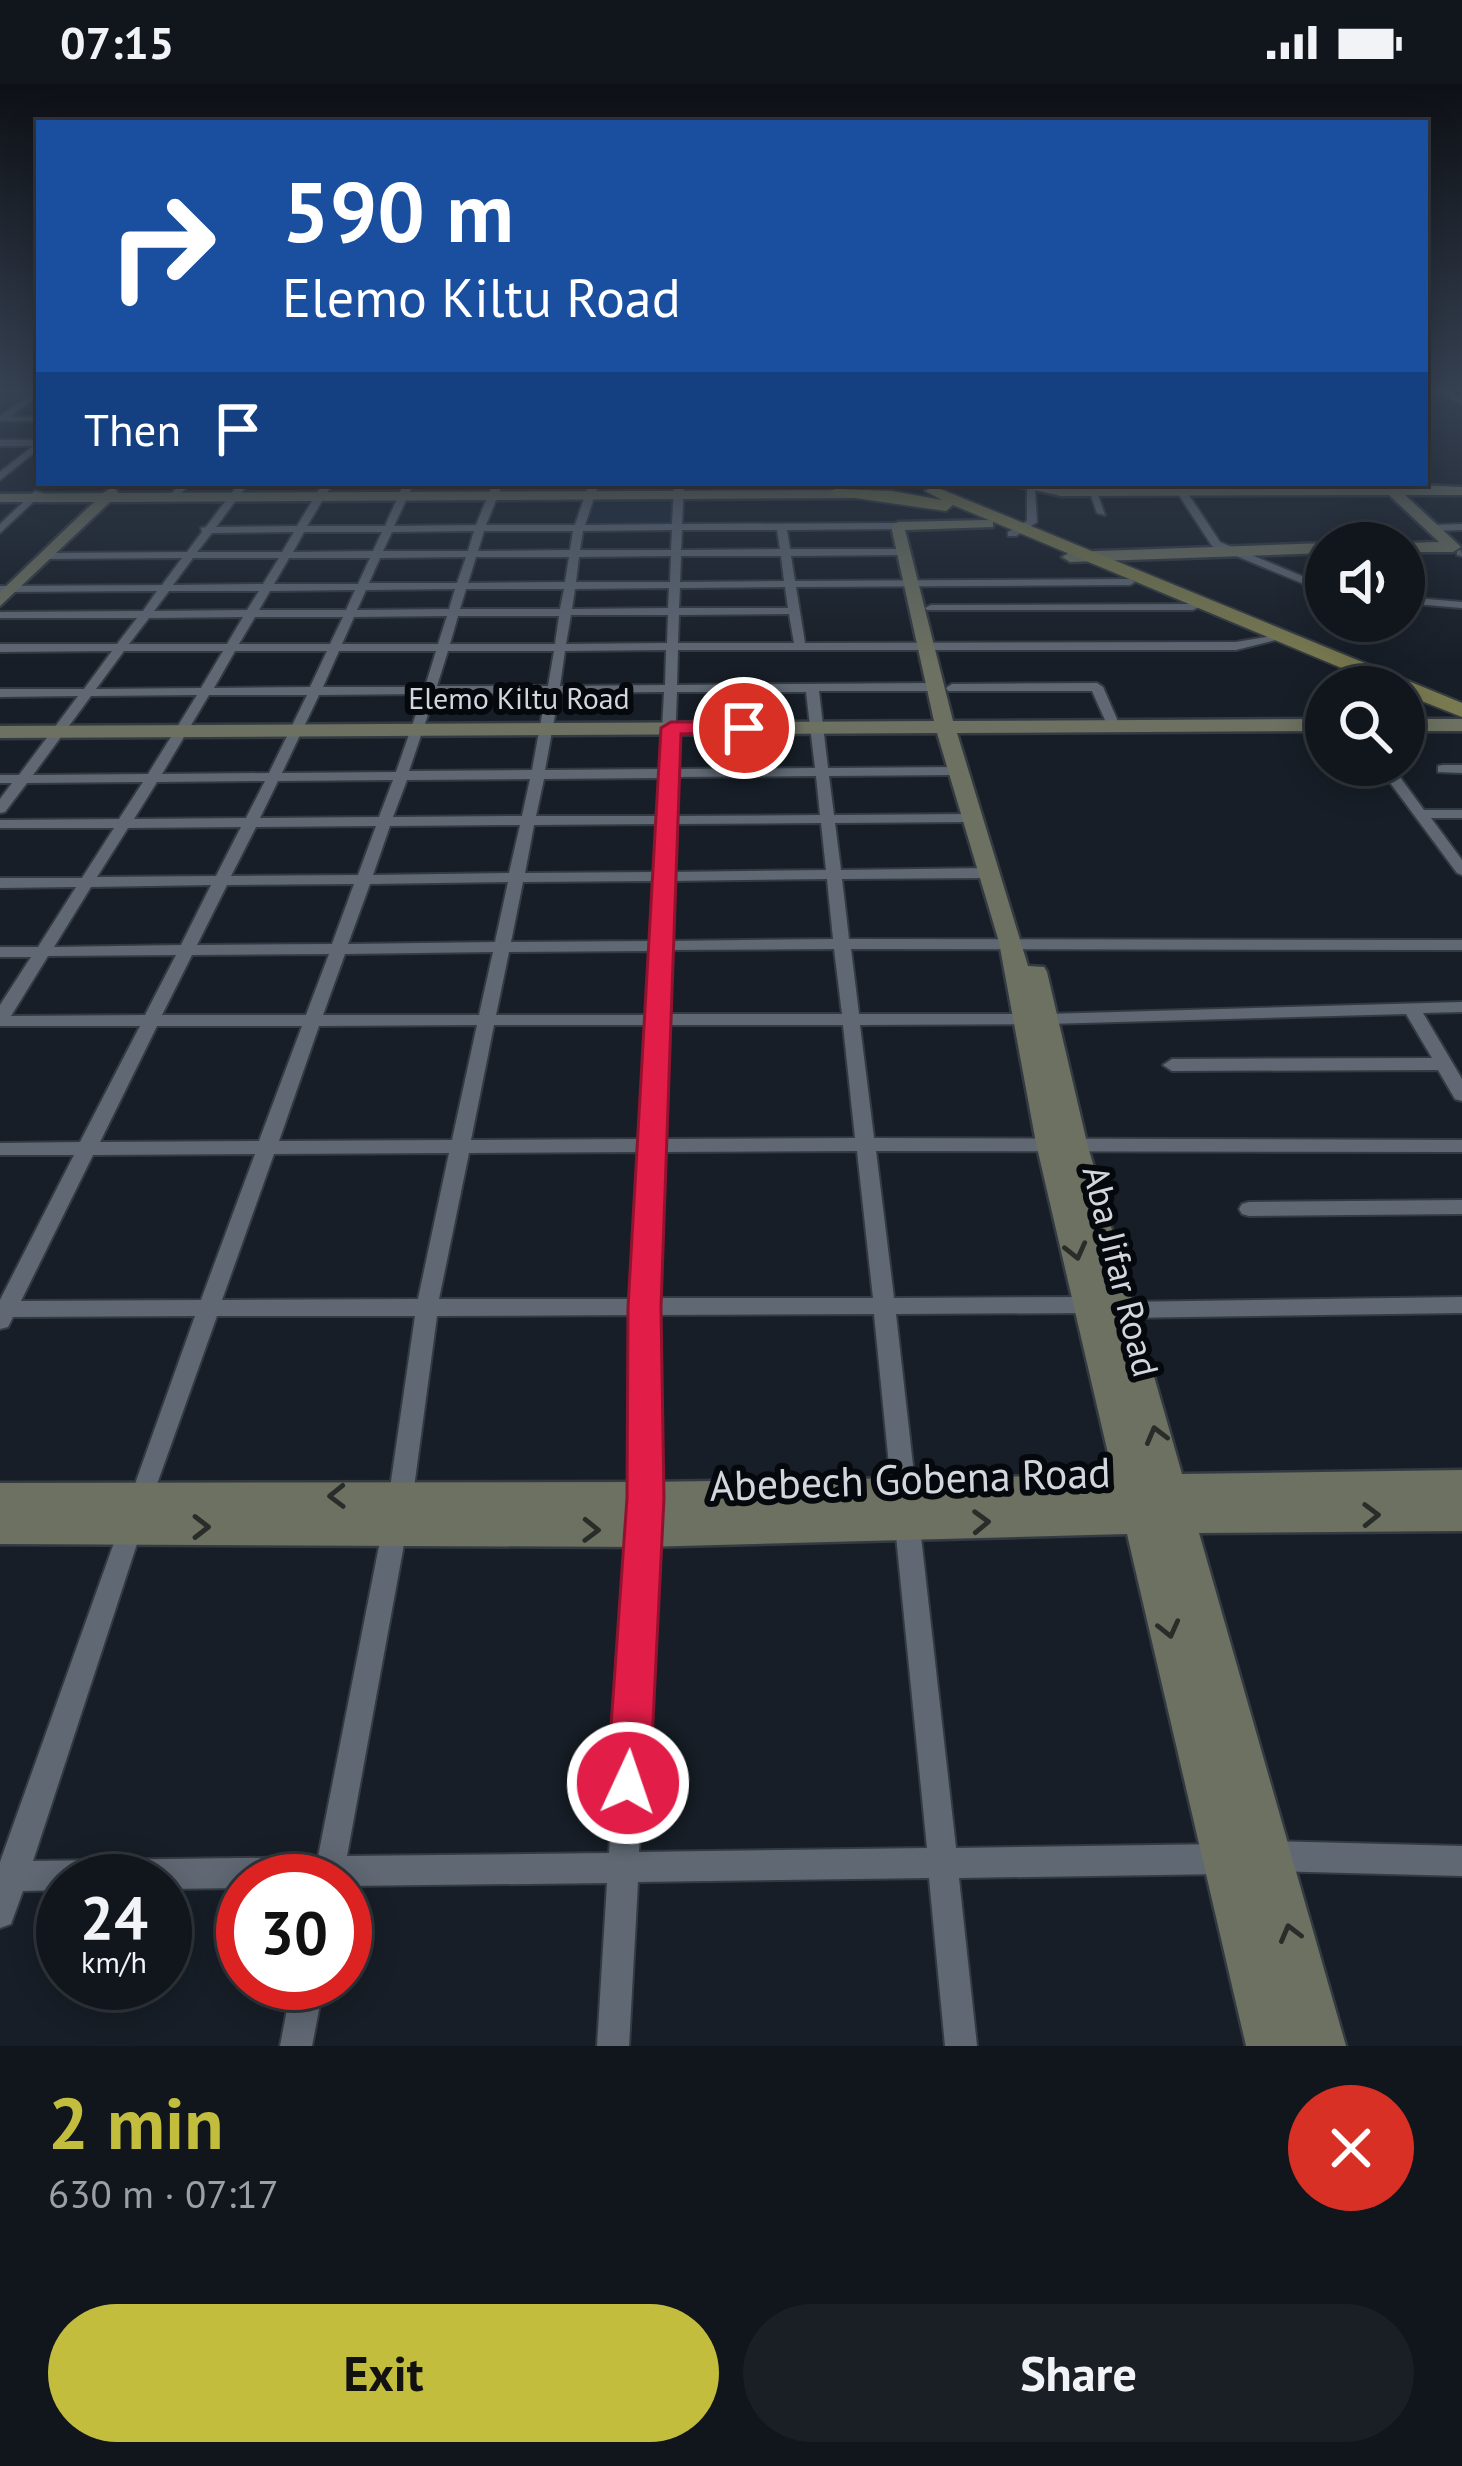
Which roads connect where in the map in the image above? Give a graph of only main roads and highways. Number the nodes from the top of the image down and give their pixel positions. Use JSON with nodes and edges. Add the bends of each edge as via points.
{"nodes":[{"id":1,"x":843,"y":486,"type":"edge"},
{"id":2,"x":900,"y":486,"type":"edge"},
{"id":3,"x":935,"y":491,"type":"edge"},
{"id":4,"x":1017,"y":532,"type":"junction"},
{"id":5,"x":1074,"y":556,"type":"junction"},
{"id":6,"x":1275,"y":637,"type":"junction"},
{"id":7,"x":1341,"y":666,"type":"edge"},
{"id":8,"x":1425,"y":702,"type":"edge"},
{"id":9,"x":1462,"y":717,"type":"edge"}],
"edges":[{"from":1,"to":3,"type":"main road","via":[[826,493]]},
{"from":2,"to":3,"type":"main road"},
{"from":3,"to":4,"type":"main road"},
{"from":3,"to":4,"type":"main road"},
{"from":4,"to":5,"type":"main road"},
{"from":5,"to":6,"type":"main road"},
{"from":5,"to":6,"type":"main road"},
{"from":6,"to":7,"type":"main road"},
{"from":6,"to":9,"type":"main road"},
{"from":8,"to":9,"type":"main road"}]}
